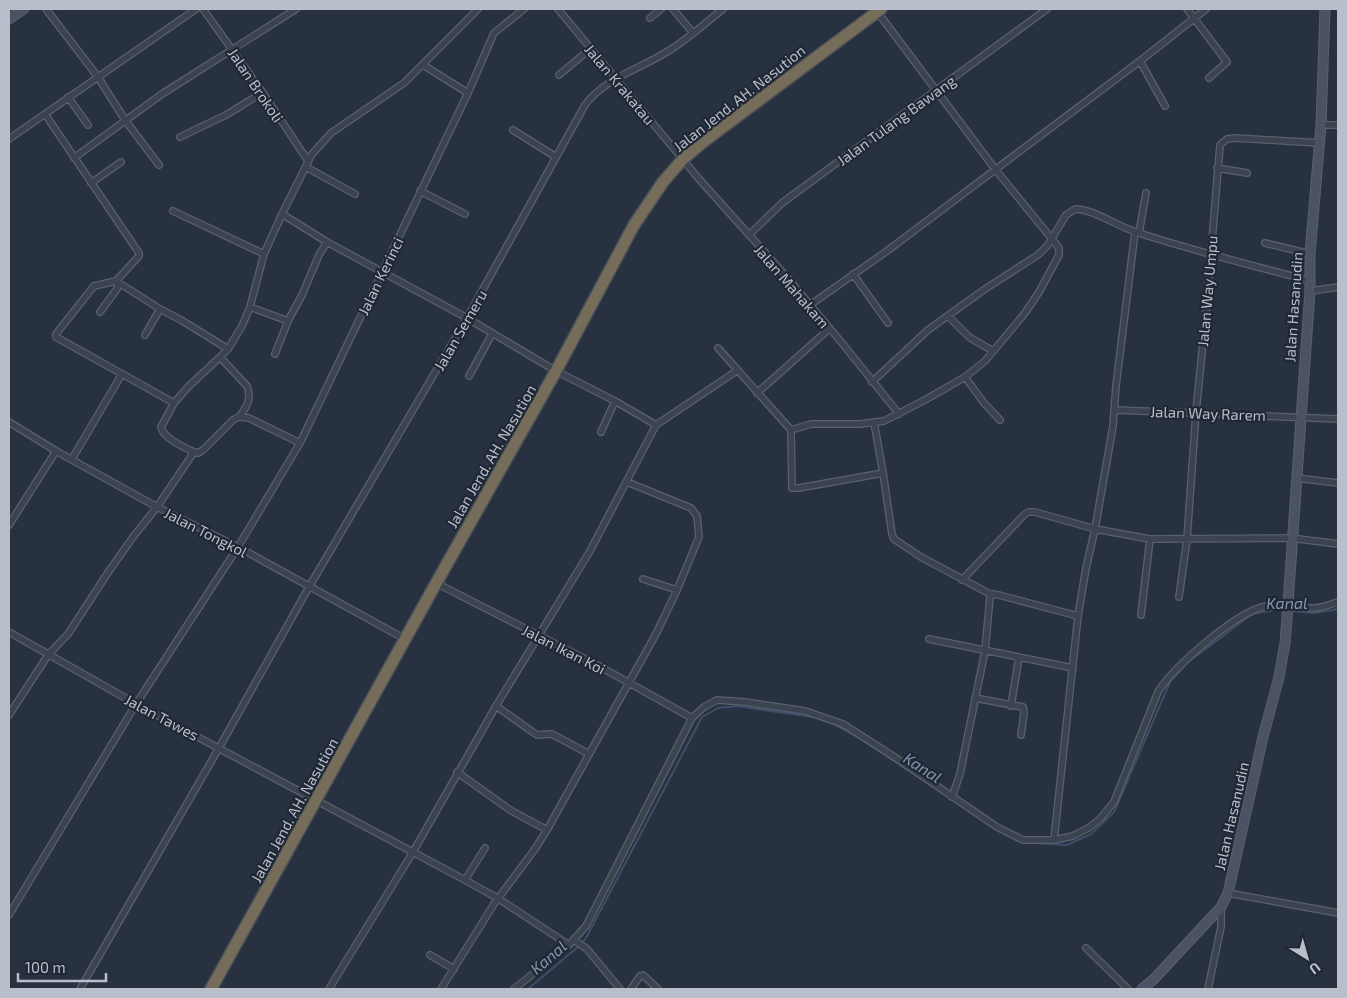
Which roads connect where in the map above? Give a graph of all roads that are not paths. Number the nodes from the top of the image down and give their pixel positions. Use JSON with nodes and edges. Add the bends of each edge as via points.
{"nodes":[{"id":1,"x":24,"y":9,"type":"edge"},
{"id":2,"x":46,"y":9,"type":"edge"},
{"id":3,"x":196,"y":9,"type":"edge"},
{"id":4,"x":203,"y":9,"type":"edge"},
{"id":5,"x":296,"y":9,"type":"edge"},
{"id":6,"x":478,"y":9,"type":"edge"},
{"id":7,"x":524,"y":9,"type":"edge"},
{"id":8,"x":558,"y":9,"type":"edge"},
{"id":9,"x":661,"y":9,"type":"edge"},
{"id":10,"x":673,"y":9,"type":"edge"},
{"id":11,"x":723,"y":9,"type":"edge"},
{"id":12,"x":1047,"y":9,"type":"edge"},
{"id":13,"x":1187,"y":9,"type":"edge"},
{"id":14,"x":1206,"y":9,"type":"edge"},
{"id":15,"x":1325,"y":9,"type":"edge"},
{"id":16,"x":877,"y":10,"type":"edge"},
{"id":17,"x":650,"y":18,"type":"dead end"},
{"id":18,"x":9,"y":19,"type":"edge"},
{"id":19,"x":1194,"y":19,"type":"junction"},
{"id":20,"x":693,"y":33,"type":"junction"},
{"id":21,"x":590,"y":48,"type":"junction"},
{"id":22,"x":232,"y":50,"type":"junction"},
{"id":23,"x":1140,"y":61,"type":"junction"},
{"id":24,"x":423,"y":65,"type":"junction"},
{"id":25,"x":559,"y":75,"type":"dead end"},
{"id":26,"x":98,"y":77,"type":"junction"},
{"id":27,"x":1209,"y":78,"type":"dead end"},
{"id":28,"x":616,"y":79,"type":"junction"},
{"id":29,"x":937,"y":90,"type":"junction"},
{"id":30,"x":262,"y":93,"type":"junction"},
{"id":31,"x":468,"y":93,"type":"junction"},
{"id":32,"x":68,"y":97,"type":"junction"},
{"id":33,"x":1165,"y":106,"type":"dead end"},
{"id":34,"x":45,"y":114,"type":"junction"},
{"id":35,"x":125,"y":120,"type":"junction"},
{"id":36,"x":88,"y":124,"type":"dead end"},
{"id":37,"x":1321,"y":125,"type":"junction"},
{"id":38,"x":1338,"y":125,"type":"edge"},
{"id":39,"x":513,"y":130,"type":"dead end"},
{"id":40,"x":180,"y":137,"type":"dead end"},
{"id":41,"x":9,"y":139,"type":"edge"},
{"id":42,"x":1319,"y":143,"type":"junction"},
{"id":43,"x":74,"y":158,"type":"junction"},
{"id":44,"x":556,"y":158,"type":"junction"},
{"id":45,"x":683,"y":159,"type":"junction"},
{"id":46,"x":121,"y":162,"type":"dead end"},
{"id":47,"x":307,"y":164,"type":"junction"},
{"id":48,"x":159,"y":165,"type":"dead end"},
{"id":49,"x":1217,"y":168,"type":"junction"},
{"id":50,"x":995,"y":169,"type":"junction"},
{"id":51,"x":1247,"y":172,"type":"dead end"},
{"id":52,"x":91,"y":183,"type":"junction"},
{"id":53,"x":420,"y":191,"type":"junction"},
{"id":54,"x":355,"y":194,"type":"dead end"},
{"id":55,"x":1146,"y":194,"type":"dead end"},
{"id":56,"x":173,"y":211,"type":"dead end"},
{"id":57,"x":282,"y":214,"type":"junction"},
{"id":58,"x":465,"y":214,"type":"dead end"},
{"id":59,"x":1137,"y":232,"type":"junction"},
{"id":60,"x":749,"y":235,"type":"junction"},
{"id":61,"x":1051,"y":240,"type":"junction"},
{"id":62,"x":327,"y":242,"type":"junction"},
{"id":63,"x":1266,"y":243,"type":"dead end"},
{"id":64,"x":1210,"y":253,"type":"junction"},
{"id":65,"x":264,"y":254,"type":"junction"},
{"id":66,"x":1310,"y":254,"type":"junction"},
{"id":67,"x":382,"y":272,"type":"junction"},
{"id":68,"x":852,"y":274,"type":"junction"},
{"id":69,"x":116,"y":281,"type":"junction"},
{"id":70,"x":1310,"y":281,"type":"junction"},
{"id":71,"x":1338,"y":287,"type":"edge"},
{"id":72,"x":1310,"y":291,"type":"junction"},
{"id":73,"x":810,"y":305,"type":"junction"},
{"id":74,"x":250,"y":307,"type":"junction"},
{"id":75,"x":160,"y":309,"type":"junction"},
{"id":76,"x":100,"y":312,"type":"dead end"},
{"id":77,"x":948,"y":316,"type":"junction"},
{"id":78,"x":467,"y":318,"type":"junction"},
{"id":79,"x":288,"y":321,"type":"junction"},
{"id":80,"x":888,"y":323,"type":"dead end"},
{"id":81,"x":830,"y":329,"type":"junction"},
{"id":82,"x":492,"y":334,"type":"junction"},
{"id":83,"x":145,"y":335,"type":"dead end"},
{"id":84,"x":718,"y":348,"type":"dead end"},
{"id":85,"x":228,"y":349,"type":"junction"},
{"id":86,"x":993,"y":351,"type":"junction"},
{"id":87,"x":275,"y":354,"type":"dead end"},
{"id":88,"x":220,"y":357,"type":"junction"},
{"id":89,"x":738,"y":370,"type":"junction"},
{"id":90,"x":556,"y":371,"type":"junction"},
{"id":91,"x":122,"y":374,"type":"junction"},
{"id":92,"x":469,"y":376,"type":"dead end"},
{"id":93,"x":965,"y":377,"type":"junction"},
{"id":94,"x":872,"y":382,"type":"junction"},
{"id":95,"x":757,"y":393,"type":"junction"},
{"id":96,"x":615,"y":401,"type":"junction"},
{"id":97,"x":174,"y":403,"type":"junction"},
{"id":98,"x":1115,"y":410,"type":"junction"},
{"id":99,"x":1196,"y":412,"type":"junction"},
{"id":100,"x":899,"y":414,"type":"junction"},
{"id":101,"x":240,"y":417,"type":"junction"},
{"id":102,"x":1300,"y":418,"type":"junction"},
{"id":103,"x":1338,"y":419,"type":"edge"},
{"id":104,"x":1000,"y":420,"type":"dead end"},
{"id":105,"x":9,"y":422,"type":"edge"},
{"id":106,"x":874,"y":422,"type":"junction"},
{"id":107,"x":656,"y":425,"type":"junction"},
{"id":108,"x":790,"y":430,"type":"junction"},
{"id":109,"x":601,"y":432,"type":"dead end"},
{"id":110,"x":300,"y":443,"type":"junction"},
{"id":111,"x":56,"y":451,"type":"junction"},
{"id":112,"x":194,"y":452,"type":"junction"},
{"id":113,"x":72,"y":459,"type":"junction"},
{"id":114,"x":883,"y":473,"type":"junction"},
{"id":115,"x":1296,"y":478,"type":"junction"},
{"id":116,"x":627,"y":482,"type":"junction"},
{"id":117,"x":1338,"y":483,"type":"edge"},
{"id":118,"x":157,"y":507,"type":"junction"},
{"id":119,"x":9,"y":525,"type":"edge"},
{"id":120,"x":1095,"y":529,"type":"junction"},
{"id":121,"x":1292,"y":538,"type":"junction"},
{"id":122,"x":1150,"y":539,"type":"junction"},
{"id":123,"x":1187,"y":539,"type":"junction"},
{"id":124,"x":1338,"y":544,"type":"edge"},
{"id":125,"x":238,"y":547,"type":"junction"},
{"id":126,"x":643,"y":579,"type":"dead end"},
{"id":127,"x":962,"y":580,"type":"junction"},
{"id":128,"x":436,"y":583,"type":"junction"},
{"id":129,"x":309,"y":587,"type":"junction"},
{"id":130,"x":677,"y":590,"type":"junction"},
{"id":131,"x":992,"y":595,"type":"junction"},
{"id":132,"x":1179,"y":597,"type":"dead end"},
{"id":133,"x":1338,"y":602,"type":"edge"},
{"id":134,"x":1287,"y":606,"type":"junction"},
{"id":135,"x":1141,"y":615,"type":"dead end"},
{"id":136,"x":1078,"y":616,"type":"junction"},
{"id":137,"x":9,"y":632,"type":"edge"},
{"id":138,"x":539,"y":637,"type":"junction"},
{"id":139,"x":405,"y":639,"type":"junction"},
{"id":140,"x":929,"y":639,"type":"dead end"},
{"id":141,"x":984,"y":652,"type":"junction"},
{"id":142,"x":48,"y":655,"type":"junction"},
{"id":143,"x":1019,"y":657,"type":"junction"},
{"id":144,"x":1073,"y":668,"type":"junction"},
{"id":145,"x":629,"y":682,"type":"junction"},
{"id":146,"x":975,"y":698,"type":"junction"},
{"id":147,"x":136,"y":704,"type":"junction"},
{"id":148,"x":496,"y":706,"type":"junction"},
{"id":149,"x":1011,"y":706,"type":"junction"},
{"id":150,"x":9,"y":715,"type":"edge"},
{"id":151,"x":692,"y":718,"type":"junction"},
{"id":152,"x":1021,"y":735,"type":"dead end"},
{"id":153,"x":219,"y":748,"type":"junction"},
{"id":154,"x":589,"y":754,"type":"junction"},
{"id":155,"x":457,"y":772,"type":"junction"},
{"id":156,"x":952,"y":797,"type":"junction"},
{"id":157,"x":316,"y":799,"type":"junction"},
{"id":158,"x":547,"y":830,"type":"junction"},
{"id":159,"x":1054,"y":840,"type":"junction"},
{"id":160,"x":485,"y":848,"type":"dead end"},
{"id":161,"x":413,"y":852,"type":"junction"},
{"id":162,"x":464,"y":880,"type":"junction"},
{"id":163,"x":1228,"y":892,"type":"junction"},
{"id":164,"x":499,"y":899,"type":"junction"},
{"id":165,"x":1221,"y":908,"type":"junction"},
{"id":166,"x":1338,"y":913,"type":"edge"},
{"id":167,"x":9,"y":915,"type":"edge"},
{"id":168,"x":573,"y":942,"type":"junction"},
{"id":169,"x":1086,"y":948,"type":"dead end"},
{"id":170,"x":430,"y":955,"type":"dead end"},
{"id":171,"x":454,"y":969,"type":"junction"},
{"id":172,"x":80,"y":989,"type":"edge"},
{"id":173,"x":210,"y":989,"type":"edge"},
{"id":174,"x":329,"y":989,"type":"edge"},
{"id":175,"x":441,"y":989,"type":"edge"},
{"id":176,"x":514,"y":989,"type":"edge"},
{"id":177,"x":620,"y":989,"type":"edge"},
{"id":178,"x":631,"y":989,"type":"edge"},
{"id":179,"x":658,"y":989,"type":"edge"},
{"id":180,"x":1128,"y":989,"type":"edge"},
{"id":181,"x":1142,"y":989,"type":"edge"},
{"id":182,"x":1210,"y":989,"type":"edge"}],
"edges":[{"from":1,"to":18,"type":"main road"},
{"from":2,"to":26,"type":"street"},
{"from":3,"to":26,"type":"street"},
{"from":4,"to":22,"type":"street","name":"Jalan Brokoli"},
{"from":5,"to":22,"type":"street"},
{"from":6,"to":24,"type":"street"},
{"from":7,"to":31,"type":"street","name":"Jalan Kerinci","via":[[494,33]]},
{"from":8,"to":21,"type":"street","name":"Jalan Krakatau"},
{"from":9,"to":17,"type":"street"},
{"from":10,"to":20,"type":"street"},
{"from":11,"to":20,"type":"street","name":"Jalan Semeru"},
{"from":12,"to":29,"type":"street","name":"Jalan Tulang Bawang"},
{"from":13,"to":19,"type":"street"},
{"from":14,"to":19,"type":"street"},
{"from":15,"to":37,"type":"main road","name":"Jalan Hasanudin"},
{"from":16,"to":29,"type":"street"},
{"from":16,"to":45,"type":"highway","name":"Jalan Jend. AH. Nasution"},
{"from":19,"to":23,"type":"street"},
{"from":19,"to":27,"type":"street","via":[[1227,62]]},
{"from":20,"to":28,"type":"street","name":"Jalan Semeru","via":[[667,52]]},
{"from":21,"to":25,"type":"street"},
{"from":21,"to":28,"type":"street","name":"Jalan Krakatau"},
{"from":22,"to":30,"type":"street","name":"Jalan Brokoli"},
{"from":22,"to":35,"type":"street"},
{"from":23,"to":33,"type":"street"},
{"from":23,"to":50,"type":"street"},
{"from":24,"to":31,"type":"street"},
{"from":24,"to":47,"type":"street","via":[[395,89],[331,133]]},
{"from":26,"to":32,"type":"street"},
{"from":26,"to":35,"type":"street"},
{"from":28,"to":44,"type":"street","name":"Jalan Semeru","via":[[589,98]]},
{"from":28,"to":45,"type":"street","name":"Jalan Krakatau"},
{"from":29,"to":50,"type":"street"},
{"from":29,"to":60,"type":"street","name":"Jalan Tulang Bawang","via":[[788,198]]},
{"from":30,"to":40,"type":"street"},
{"from":30,"to":47,"type":"street","name":"Jalan Brokoli"},
{"from":31,"to":53,"type":"street","name":"Jalan Kerinci"},
{"from":32,"to":34,"type":"street"},
{"from":32,"to":36,"type":"street"},
{"from":34,"to":41,"type":"street"},
{"from":34,"to":43,"type":"street"},
{"from":35,"to":43,"type":"street"},
{"from":35,"to":48,"type":"street"},
{"from":37,"to":38,"type":"street"},
{"from":37,"to":42,"type":"main road","name":"Jalan Hasanudin"},
{"from":39,"to":44,"type":"street"},
{"from":42,"to":49,"type":"street","name":"Jalan Way Umpu","via":[[1227,139],[1220,145]]},
{"from":42,"to":66,"type":"main road","name":"Jalan Hasanudin"},
{"from":43,"to":52,"type":"street"},
{"from":44,"to":78,"type":"street","name":"Jalan Semeru"},
{"from":45,"to":60,"type":"street","name":"Jalan Mahakam"},
{"from":45,"to":90,"type":"highway","name":"Jalan Jend. AH. Nasution","via":[[634,225]]},
{"from":46,"to":52,"type":"street"},
{"from":47,"to":54,"type":"street"},
{"from":47,"to":57,"type":"street"},
{"from":49,"to":51,"type":"street"},
{"from":49,"to":64,"type":"street","name":"Jalan Way Umpu"},
{"from":50,"to":61,"type":"street"},
{"from":50,"to":68,"type":"street"},
{"from":52,"to":69,"type":"street","via":[[139,253]]},
{"from":53,"to":58,"type":"street"},
{"from":53,"to":67,"type":"street","name":"Jalan Kerinci"},
{"from":55,"to":59,"type":"street"},
{"from":56,"to":65,"type":"street"},
{"from":57,"to":62,"type":"street"},
{"from":57,"to":65,"type":"street"},
{"from":59,"to":61,"type":"street","via":[[1090,211],[1075,209],[1066,215]]},
{"from":59,"to":64,"type":"street"},
{"from":59,"to":98,"type":"street"},
{"from":60,"to":73,"type":"street","name":"Jalan Mahakam"},
{"from":61,"to":77,"type":"street","via":[[1038,255]]},
{"from":61,"to":86,"type":"street","via":[[1059,248],[1056,260],[1030,305]]},
{"from":62,"to":67,"type":"street"},
{"from":62,"to":79,"type":"street"},
{"from":63,"to":66,"type":"street"},
{"from":64,"to":70,"type":"street"},
{"from":64,"to":99,"type":"street","name":"Jalan Way Umpu"},
{"from":65,"to":74,"type":"street"},
{"from":66,"to":70,"type":"main road","name":"Jalan Hasanudin"},
{"from":67,"to":78,"type":"street"},
{"from":67,"to":110,"type":"street","name":"Jalan Kerinci"},
{"from":68,"to":73,"type":"street"},
{"from":68,"to":80,"type":"street"},
{"from":69,"to":75,"type":"street"},
{"from":69,"to":76,"type":"street","via":[[117,289]]},
{"from":69,"to":91,"type":"street","via":[[96,284],[56,336]]},
{"from":70,"to":72,"type":"main road","name":"Jalan Hasanudin"},
{"from":71,"to":72,"type":"street"},
{"from":72,"to":102,"type":"main road","name":"Jalan Hasanudin"},
{"from":73,"to":81,"type":"street","name":"Jalan Mahakam"},
{"from":74,"to":79,"type":"street"},
{"from":74,"to":85,"type":"street"},
{"from":75,"to":83,"type":"street"},
{"from":75,"to":85,"type":"street"},
{"from":77,"to":86,"type":"street","via":[[969,338]]},
{"from":77,"to":94,"type":"street"},
{"from":78,"to":82,"type":"street"},
{"from":78,"to":129,"type":"street","name":"Jalan Semeru"},
{"from":79,"to":87,"type":"street"},
{"from":81,"to":94,"type":"street","name":"Jalan Mahakam"},
{"from":81,"to":95,"type":"street"},
{"from":82,"to":90,"type":"street"},
{"from":82,"to":92,"type":"street"},
{"from":84,"to":89,"type":"street"},
{"from":85,"to":88,"type":"street"},
{"from":86,"to":93,"type":"street"},
{"from":88,"to":97,"type":"street"},
{"from":88,"to":101,"type":"street","via":[[249,392],[249,401]]},
{"from":89,"to":95,"type":"street"},
{"from":89,"to":107,"type":"street"},
{"from":90,"to":96,"type":"street"},
{"from":90,"to":128,"type":"highway","name":"Jalan Jend. AH. Nasution"},
{"from":91,"to":97,"type":"street"},
{"from":91,"to":113,"type":"street"},
{"from":93,"to":100,"type":"street"},
{"from":93,"to":104,"type":"street"},
{"from":94,"to":100,"type":"street","name":"Jalan Mahakam"},
{"from":95,"to":108,"type":"street"},
{"from":96,"to":107,"type":"street"},
{"from":96,"to":109,"type":"street"},
{"from":97,"to":112,"type":"street","via":[[161,430]]},
{"from":98,"to":99,"type":"street","name":"Jalan Way Rarem"},
{"from":98,"to":120,"type":"street"},
{"from":99,"to":102,"type":"street","name":"Jalan Way Rarem"},
{"from":99,"to":123,"type":"street","name":"Jalan Way Umpu"},
{"from":100,"to":106,"type":"street"},
{"from":101,"to":110,"type":"street","via":[[249,418]]},
{"from":101,"to":112,"type":"street","via":[[202,450]]},
{"from":102,"to":103,"type":"street","name":"Jalan Way Rarem"},
{"from":102,"to":115,"type":"main road","name":"Jalan Hasanudin"},
{"from":105,"to":111,"type":"street","name":"Jalan Tongkol"},
{"from":106,"to":108,"type":"street","via":[[811,424]]},
{"from":106,"to":114,"type":"street"},
{"from":107,"to":116,"type":"street"},
{"from":108,"to":114,"type":"street","via":[[792,488]]},
{"from":110,"to":125,"type":"street","name":"Jalan Kerinci"},
{"from":111,"to":113,"type":"street","name":"Jalan Tongkol"},
{"from":111,"to":119,"type":"street"},
{"from":112,"to":118,"type":"street"},
{"from":113,"to":118,"type":"street","name":"Jalan Tongkol"},
{"from":114,"to":127,"type":"street","via":[[894,538]]},
{"from":115,"to":117,"type":"street"},
{"from":115,"to":121,"type":"main road","name":"Jalan Hasanudin"},
{"from":116,"to":130,"type":"street","via":[[691,508],[697,516],[699,537]]},
{"from":116,"to":138,"type":"street"},
{"from":118,"to":125,"type":"street","name":"Jalan Tongkol"},
{"from":118,"to":142,"type":"street","via":[[68,634]]},
{"from":120,"to":122,"type":"street"},
{"from":120,"to":127,"type":"street","via":[[1028,512]]},
{"from":120,"to":136,"type":"street"},
{"from":121,"to":123,"type":"street"},
{"from":121,"to":124,"type":"street"},
{"from":121,"to":134,"type":"main road","name":"Jalan Hasanudin"},
{"from":122,"to":123,"type":"street"},
{"from":122,"to":135,"type":"street"},
{"from":123,"to":132,"type":"street","name":"Jalan Way Umpu"},
{"from":125,"to":129,"type":"street","name":"Jalan Tongkol"},
{"from":125,"to":147,"type":"street","name":"Jalan Kerinci"},
{"from":126,"to":130,"type":"street"},
{"from":127,"to":131,"type":"street"},
{"from":128,"to":138,"type":"street","name":"Jalan Ikan Koi"},
{"from":128,"to":139,"type":"highway","name":"Jalan Jend. AH. Nasution"},
{"from":129,"to":139,"type":"street","name":"Jalan Tongkol"},
{"from":129,"to":153,"type":"street","name":"Jalan Semeru"},
{"from":130,"to":145,"type":"street"},
{"from":131,"to":136,"type":"street"},
{"from":131,"to":141,"type":"street"},
{"from":133,"to":134,"type":"street","via":[[1315,608]]},
{"from":134,"to":159,"type":"street","via":[[1264,606],[1250,613],[1214,637],[1170,675],[1158,692],[1125,777],[1108,811],[1073,836]]},
{"from":134,"to":163,"type":"main road","name":"Jalan Hasanudin","via":[[1279,677]]},
{"from":136,"to":144,"type":"street"},
{"from":137,"to":142,"type":"street","name":"Jalan Tawes"},
{"from":138,"to":145,"type":"street","name":"Jalan Ikan Koi"},
{"from":138,"to":148,"type":"street"},
{"from":139,"to":157,"type":"highway","name":"Jalan Jend. AH. Nasution"},
{"from":140,"to":141,"type":"street"},
{"from":141,"to":143,"type":"street"},
{"from":141,"to":146,"type":"street"},
{"from":142,"to":147,"type":"street","name":"Jalan Tawes"},
{"from":142,"to":150,"type":"street"},
{"from":143,"to":144,"type":"street"},
{"from":143,"to":149,"type":"street"},
{"from":144,"to":159,"type":"street"},
{"from":145,"to":151,"type":"street","name":"Jalan Ikan Koi"},
{"from":145,"to":154,"type":"street"},
{"from":146,"to":149,"type":"street"},
{"from":146,"to":156,"type":"street","via":[[960,774]]},
{"from":147,"to":153,"type":"street","name":"Jalan Tawes"},
{"from":147,"to":167,"type":"street","name":"Jalan Kerinci"},
{"from":148,"to":154,"type":"street","via":[[537,735],[552,734]]},
{"from":148,"to":155,"type":"street"},
{"from":149,"to":152,"type":"street","via":[[1024,709]]},
{"from":151,"to":156,"type":"street","via":[[717,700],[805,711],[843,724]]},
{"from":151,"to":168,"type":"street","via":[[586,926]]},
{"from":153,"to":157,"type":"street","name":"Jalan Tawes"},
{"from":153,"to":172,"type":"street","name":"Jalan Semeru"},
{"from":154,"to":158,"type":"street"},
{"from":155,"to":158,"type":"street","via":[[510,810]]},
{"from":155,"to":161,"type":"street"},
{"from":156,"to":159,"type":"street","via":[[1022,840]]},
{"from":157,"to":161,"type":"street","name":"Jalan Tawes"},
{"from":157,"to":173,"type":"highway","name":"Jalan Jend. AH. Nasution"},
{"from":158,"to":164,"type":"street"},
{"from":160,"to":162,"type":"street"},
{"from":161,"to":162,"type":"street","name":"Jalan Tawes"},
{"from":161,"to":174,"type":"street"},
{"from":162,"to":164,"type":"street","name":"Jalan Tawes"},
{"from":163,"to":165,"type":"main road","name":"Jalan Hasanudin"},
{"from":163,"to":166,"type":"street"},
{"from":164,"to":168,"type":"street","name":"Jalan Tawes"},
{"from":164,"to":171,"type":"street"},
{"from":165,"to":181,"type":"main road","name":"Jalan Hasanudin"},
{"from":165,"to":182,"type":"street","via":[[1221,928]]},
{"from":168,"to":176,"type":"street"},
{"from":168,"to":177,"type":"street","name":"Jalan Tawes","via":[[587,949]]},
{"from":169,"to":180,"type":"street"},
{"from":170,"to":171,"type":"street"},
{"from":171,"to":175,"type":"street"},
{"from":178,"to":179,"type":"street","via":[[643,975]]}]}
